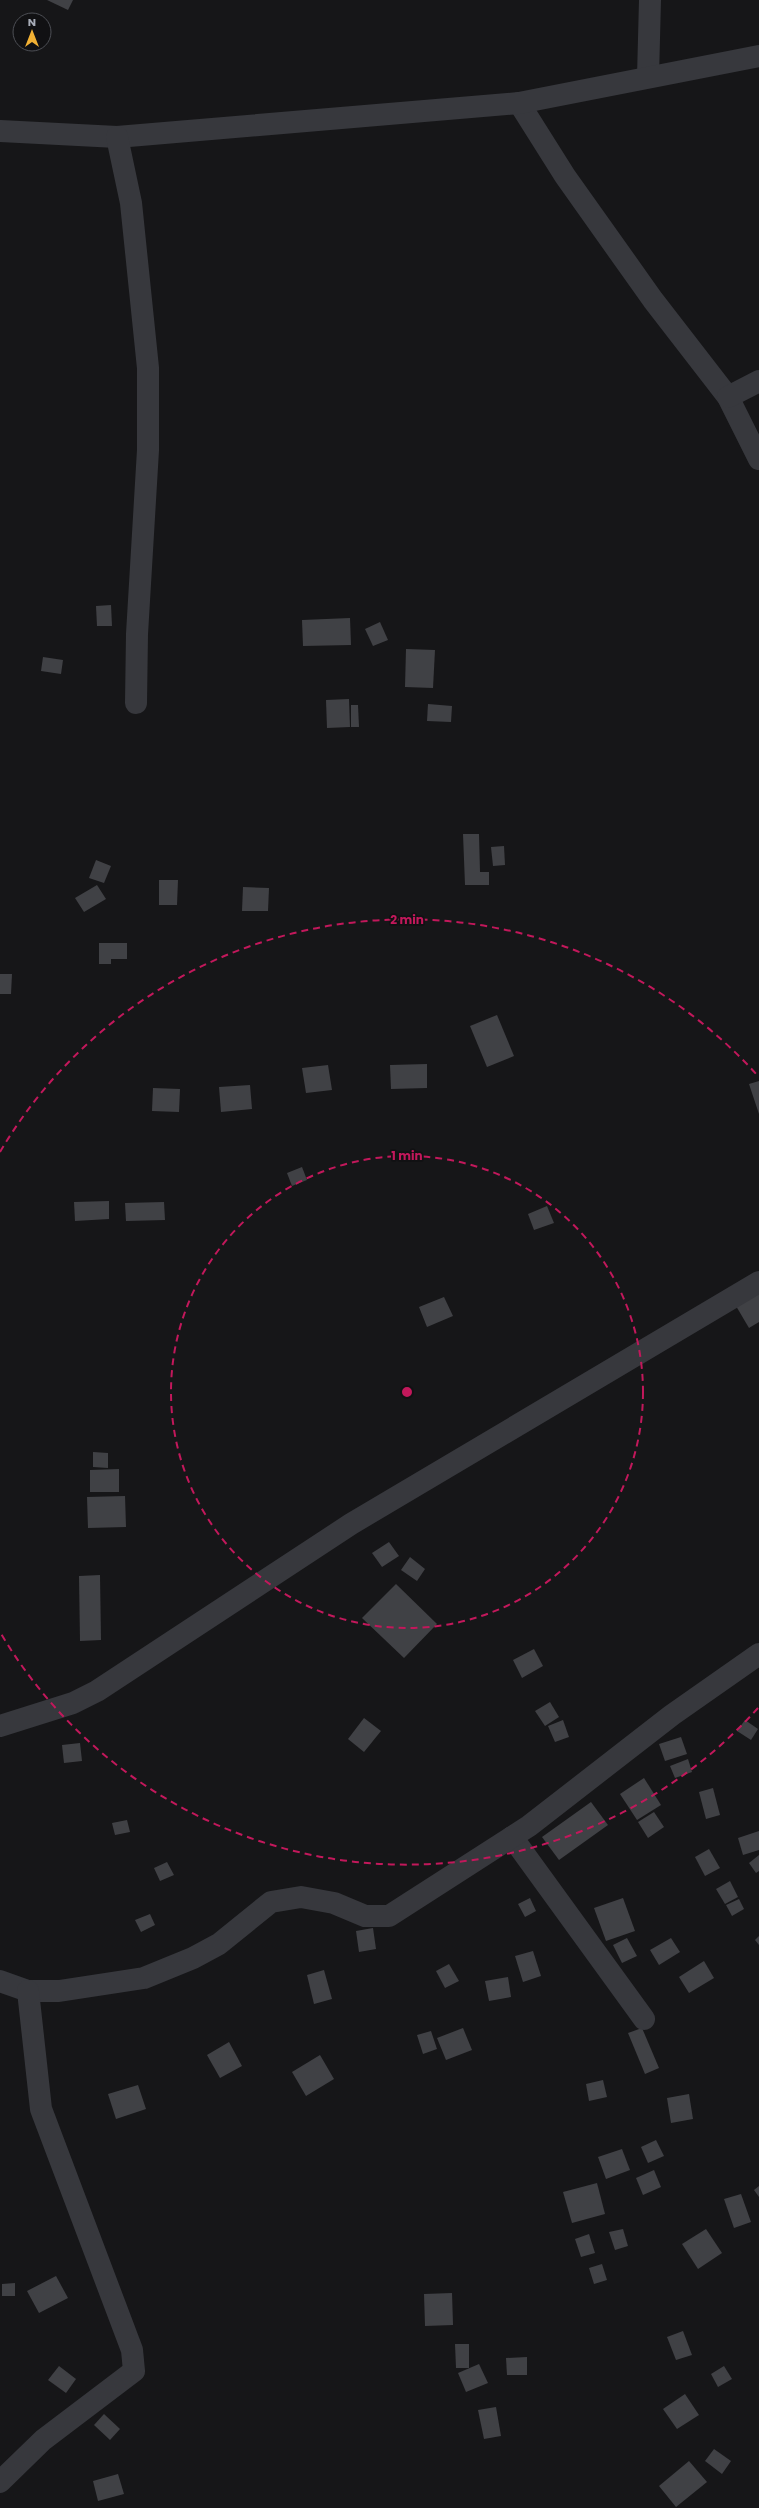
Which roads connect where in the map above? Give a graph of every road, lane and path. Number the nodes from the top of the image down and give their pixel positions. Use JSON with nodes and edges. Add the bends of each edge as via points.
{"nodes":[{"id":1,"x":650,"y":0,"type":"edge"},
{"id":2,"x":759,"y":56,"type":"edge"},
{"id":3,"x":648,"y":77,"type":"junction"},
{"id":4,"x":519,"y":102,"type":"junction"},
{"id":5,"x":0,"y":131,"type":"edge"},
{"id":6,"x":117,"y":137,"type":"junction"},
{"id":7,"x":759,"y":381,"type":"edge"},
{"id":8,"x":728,"y":397,"type":"junction"},
{"id":9,"x":759,"y":459,"type":"edge"},
{"id":10,"x":136,"y":703,"type":"dead end"},
{"id":11,"x":759,"y":1282,"type":"edge"},
{"id":12,"x":759,"y":1654,"type":"edge"},
{"id":13,"x":0,"y":1726,"type":"edge"},
{"id":14,"x":512,"y":1837,"type":"junction"},
{"id":15,"x":0,"y":1981,"type":"edge"},
{"id":16,"x":28,"y":1991,"type":"junction"},
{"id":17,"x":644,"y":2019,"type":"dead end"},
{"id":18,"x":0,"y":2482,"type":"edge"}],
"edges":[{"from":1,"to":3,"type":"street"},
{"from":2,"to":3,"type":"street"},
{"from":3,"to":4,"type":"street"},
{"from":4,"to":6,"type":"street"},
{"from":4,"to":8,"type":"street","via":[[565,176],[644,288]]},
{"from":5,"to":6,"type":"street"},
{"from":6,"to":10,"type":"street","via":[[131,203],[148,368],[148,450],[137,634]]},
{"from":7,"to":8,"type":"street"},
{"from":8,"to":9,"type":"street"},
{"from":11,"to":13,"type":"street","via":[[351,1524],[97,1691],[73,1703]]},
{"from":12,"to":14,"type":"street","via":[[672,1715]]},
{"from":14,"to":16,"type":"street","via":[[389,1916],[365,1916],[334,1903],[301,1897],[271,1902],[218,1944],[193,1958],[144,1978],[59,1991]]},
{"from":14,"to":17,"type":"street"},
{"from":15,"to":16,"type":"street"},
{"from":16,"to":18,"type":"street","via":[[41,2109],[132,2350],[134,2371],[43,2440]]}]}
